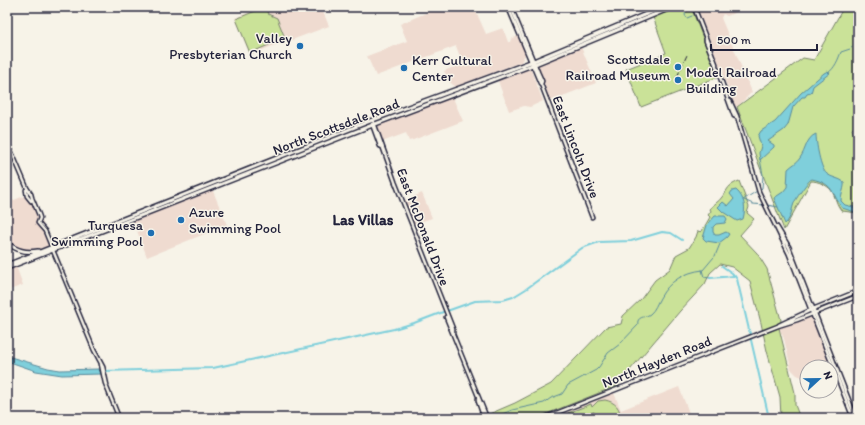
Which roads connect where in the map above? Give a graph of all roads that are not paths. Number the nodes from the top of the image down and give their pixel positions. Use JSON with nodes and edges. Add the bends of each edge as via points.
{"nodes":[{"id":1,"x":509,"y":7,"type":"edge"},
{"id":2,"x":663,"y":7,"type":"edge"},
{"id":3,"x":673,"y":7,"type":"edge"},
{"id":4,"x":694,"y":7,"type":"edge"},
{"id":5,"x":654,"y":11,"type":"junction"},
{"id":6,"x":640,"y":20,"type":"junction"},
{"id":7,"x":625,"y":23,"type":"junction"},
{"id":8,"x":602,"y":33,"type":"junction"},
{"id":9,"x":579,"y":42,"type":"junction"},
{"id":10,"x":589,"y":42,"type":"junction"},
{"id":11,"x":565,"y":49,"type":"junction"},
{"id":12,"x":533,"y":63,"type":"junction"},
{"id":13,"x":372,"y":123,"type":"junction"},
{"id":14,"x":7,"y":142,"type":"edge"},
{"id":15,"x":180,"y":196,"type":"junction"},
{"id":16,"x":181,"y":200,"type":"junction"},
{"id":17,"x":171,"y":202,"type":"junction"},
{"id":18,"x":592,"y":217,"type":"dead end"},
{"id":19,"x":7,"y":243,"type":"edge"},
{"id":20,"x":53,"y":248,"type":"junction"},
{"id":21,"x":42,"y":251,"type":"junction"},
{"id":22,"x":7,"y":265,"type":"edge"},
{"id":23,"x":7,"y":268,"type":"edge"},
{"id":24,"x":858,"y":292,"type":"edge"},
{"id":25,"x":858,"y":296,"type":"edge"},
{"id":26,"x":812,"y":310,"type":"junction"},
{"id":27,"x":814,"y":314,"type":"junction"},
{"id":28,"x":778,"y":326,"type":"junction"},
{"id":29,"x":485,"y":417,"type":"edge"},
{"id":30,"x":119,"y":418,"type":"edge"},
{"id":31,"x":544,"y":418,"type":"edge"},
{"id":32,"x":855,"y":418,"type":"edge"}],
"edges":[{"from":1,"to":12,"type":"main road","name":"East Lincoln Drive"},
{"from":2,"to":5,"type":"main road","name":"North Scottsdale Road"},
{"from":3,"to":6,"type":"main road","name":"North Scottsdale Road"},
{"from":4,"to":26,"type":"main road","via":[[730,100],[766,208],[789,247]]},
{"from":5,"to":6,"type":"main road"},
{"from":5,"to":7,"type":"main road","name":"North Scottsdale Road"},
{"from":6,"to":7,"type":"main road"},
{"from":6,"to":10,"type":"main road","name":"North Scottsdale Road"},
{"from":7,"to":8,"type":"main road","name":"North Scottsdale Road"},
{"from":8,"to":9,"type":"main road","name":"North Scottsdale Road"},
{"from":8,"to":10,"type":"main road"},
{"from":9,"to":10,"type":"main road"},
{"from":9,"to":11,"type":"main road","name":"North Scottsdale Road"},
{"from":10,"to":11,"type":"main road","name":"North Scottsdale Road"},
{"from":11,"to":12,"type":"main road","name":"North Scottsdale Road"},
{"from":12,"to":13,"type":"main road","name":"North Scottsdale Road"},
{"from":12,"to":18,"type":"main road","name":"East Lincoln Drive"},
{"from":13,"to":15,"type":"main road","name":"North Scottsdale Road"},
{"from":13,"to":16,"type":"main road","name":"North Scottsdale Road"},
{"from":13,"to":29,"type":"main road","name":"East McDonald Drive"},
{"from":14,"to":20,"type":"main road","via":[[28,193],[31,194],[30,197],[39,215],[38,223]]},
{"from":15,"to":16,"type":"main road"},
{"from":15,"to":17,"type":"main road","name":"North Scottsdale Road"},
{"from":16,"to":17,"type":"main road","name":"North Scottsdale Road"},
{"from":17,"to":20,"type":"main road","name":"North Scottsdale Road"},
{"from":19,"to":21,"type":"main road","via":[[25,252]]},
{"from":20,"to":21,"type":"main road","name":"North Scottsdale Road"},
{"from":20,"to":23,"type":"main road","name":"North Scottsdale Road"},
{"from":20,"to":30,"type":"main road","via":[[102,366]]},
{"from":21,"to":22,"type":"main road","name":"North Scottsdale Road"},
{"from":24,"to":26,"type":"main road","name":"North Hayden Road"},
{"from":25,"to":27,"type":"main road","name":"North Hayden Road"},
{"from":26,"to":27,"type":"main road"},
{"from":26,"to":28,"type":"main road","name":"North Hayden Road"},
{"from":27,"to":28,"type":"main road","name":"North Hayden Road"},
{"from":27,"to":32,"type":"main road"},
{"from":28,"to":31,"type":"main road","name":"North Hayden Road"}]}
